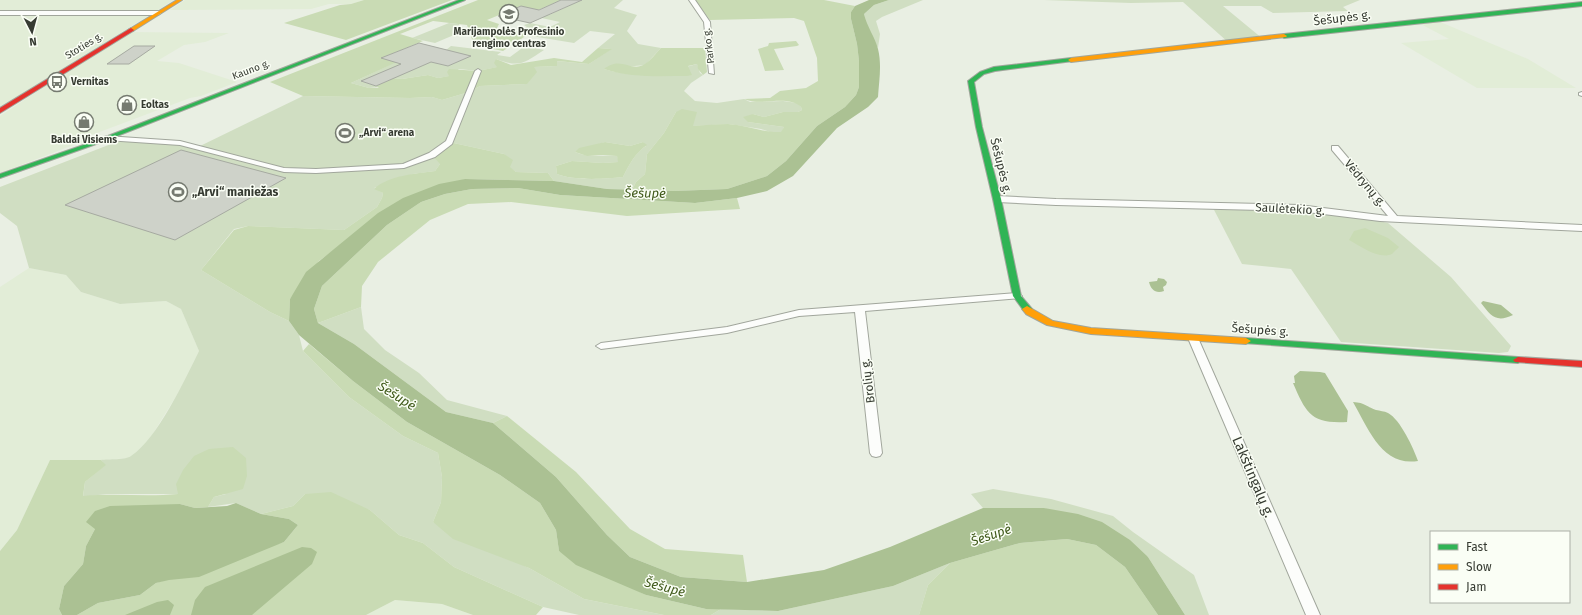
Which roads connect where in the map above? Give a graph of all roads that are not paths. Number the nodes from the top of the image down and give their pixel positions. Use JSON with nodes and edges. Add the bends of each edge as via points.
{"nodes":[{"id":1,"x":180,"y":0,"type":"edge"},
{"id":2,"x":463,"y":0,"type":"edge"},
{"id":3,"x":692,"y":0,"type":"edge"},
{"id":4,"x":1582,"y":4,"type":"edge"},
{"id":5,"x":0,"y":13,"type":"edge"},
{"id":6,"x":158,"y":13,"type":"junction"},
{"id":7,"x":478,"y":71,"type":"dead end"},
{"id":8,"x":712,"y":73,"type":"dead end"},
{"id":9,"x":0,"y":111,"type":"edge"},
{"id":10,"x":106,"y":138,"type":"junction"},
{"id":11,"x":1335,"y":148,"type":"dead end"},
{"id":12,"x":46,"y":161,"type":"junction"},
{"id":13,"x":0,"y":176,"type":"edge"},
{"id":14,"x":0,"y":182,"type":"edge"},
{"id":15,"x":997,"y":199,"type":"junction"},
{"id":16,"x":1395,"y":219,"type":"junction"},
{"id":17,"x":1582,"y":228,"type":"edge"},
{"id":18,"x":1017,"y":296,"type":"junction"},
{"id":19,"x":860,"y":308,"type":"junction"},
{"id":20,"x":1193,"y":338,"type":"junction"},
{"id":21,"x":601,"y":346,"type":"dead end"},
{"id":22,"x":1582,"y":364,"type":"edge"},
{"id":23,"x":876,"y":453,"type":"dead end"},
{"id":24,"x":1313,"y":615,"type":"edge"}],
"edges":[{"from":1,"to":6,"type":"street","name":"Stoties g."},
{"from":2,"to":10,"type":"street","name":"Kauno g."},
{"from":3,"to":8,"type":"street","name":"Parko g.","via":[[706,22]]},
{"from":4,"to":15,"type":"street","name":"Šešupės g.","via":[[986,70],[971,81],[979,127]]},
{"from":5,"to":6,"type":"street"},
{"from":6,"to":9,"type":"street","name":"Stoties g."},
{"from":7,"to":10,"type":"street","via":[[449,142],[432,155],[404,166],[316,171],[284,170],[180,143]]},
{"from":10,"to":12,"type":"street","name":"Kauno g."},
{"from":11,"to":16,"type":"street","name":"Vėdrynų g."},
{"from":12,"to":13,"type":"street","name":"Kauno g."},
{"from":12,"to":14,"type":"street","name":"Kauno g."},
{"from":15,"to":16,"type":"street","name":"Saulėtekio g.","via":[[1299,208]]},
{"from":15,"to":18,"type":"street","name":"Šešupės g."},
{"from":16,"to":17,"type":"street","name":"Saulėtekio g."},
{"from":18,"to":19,"type":"street"},
{"from":18,"to":20,"type":"street","name":"Šešupės g.","via":[[1029,312],[1050,323],[1074,329]]},
{"from":19,"to":21,"type":"street","via":[[799,313],[727,330]]},
{"from":19,"to":23,"type":"street","name":"Brolių g."},
{"from":20,"to":22,"type":"street","name":"Šešupės g."},
{"from":20,"to":24,"type":"street","name":"Lakštingalų g."}]}
